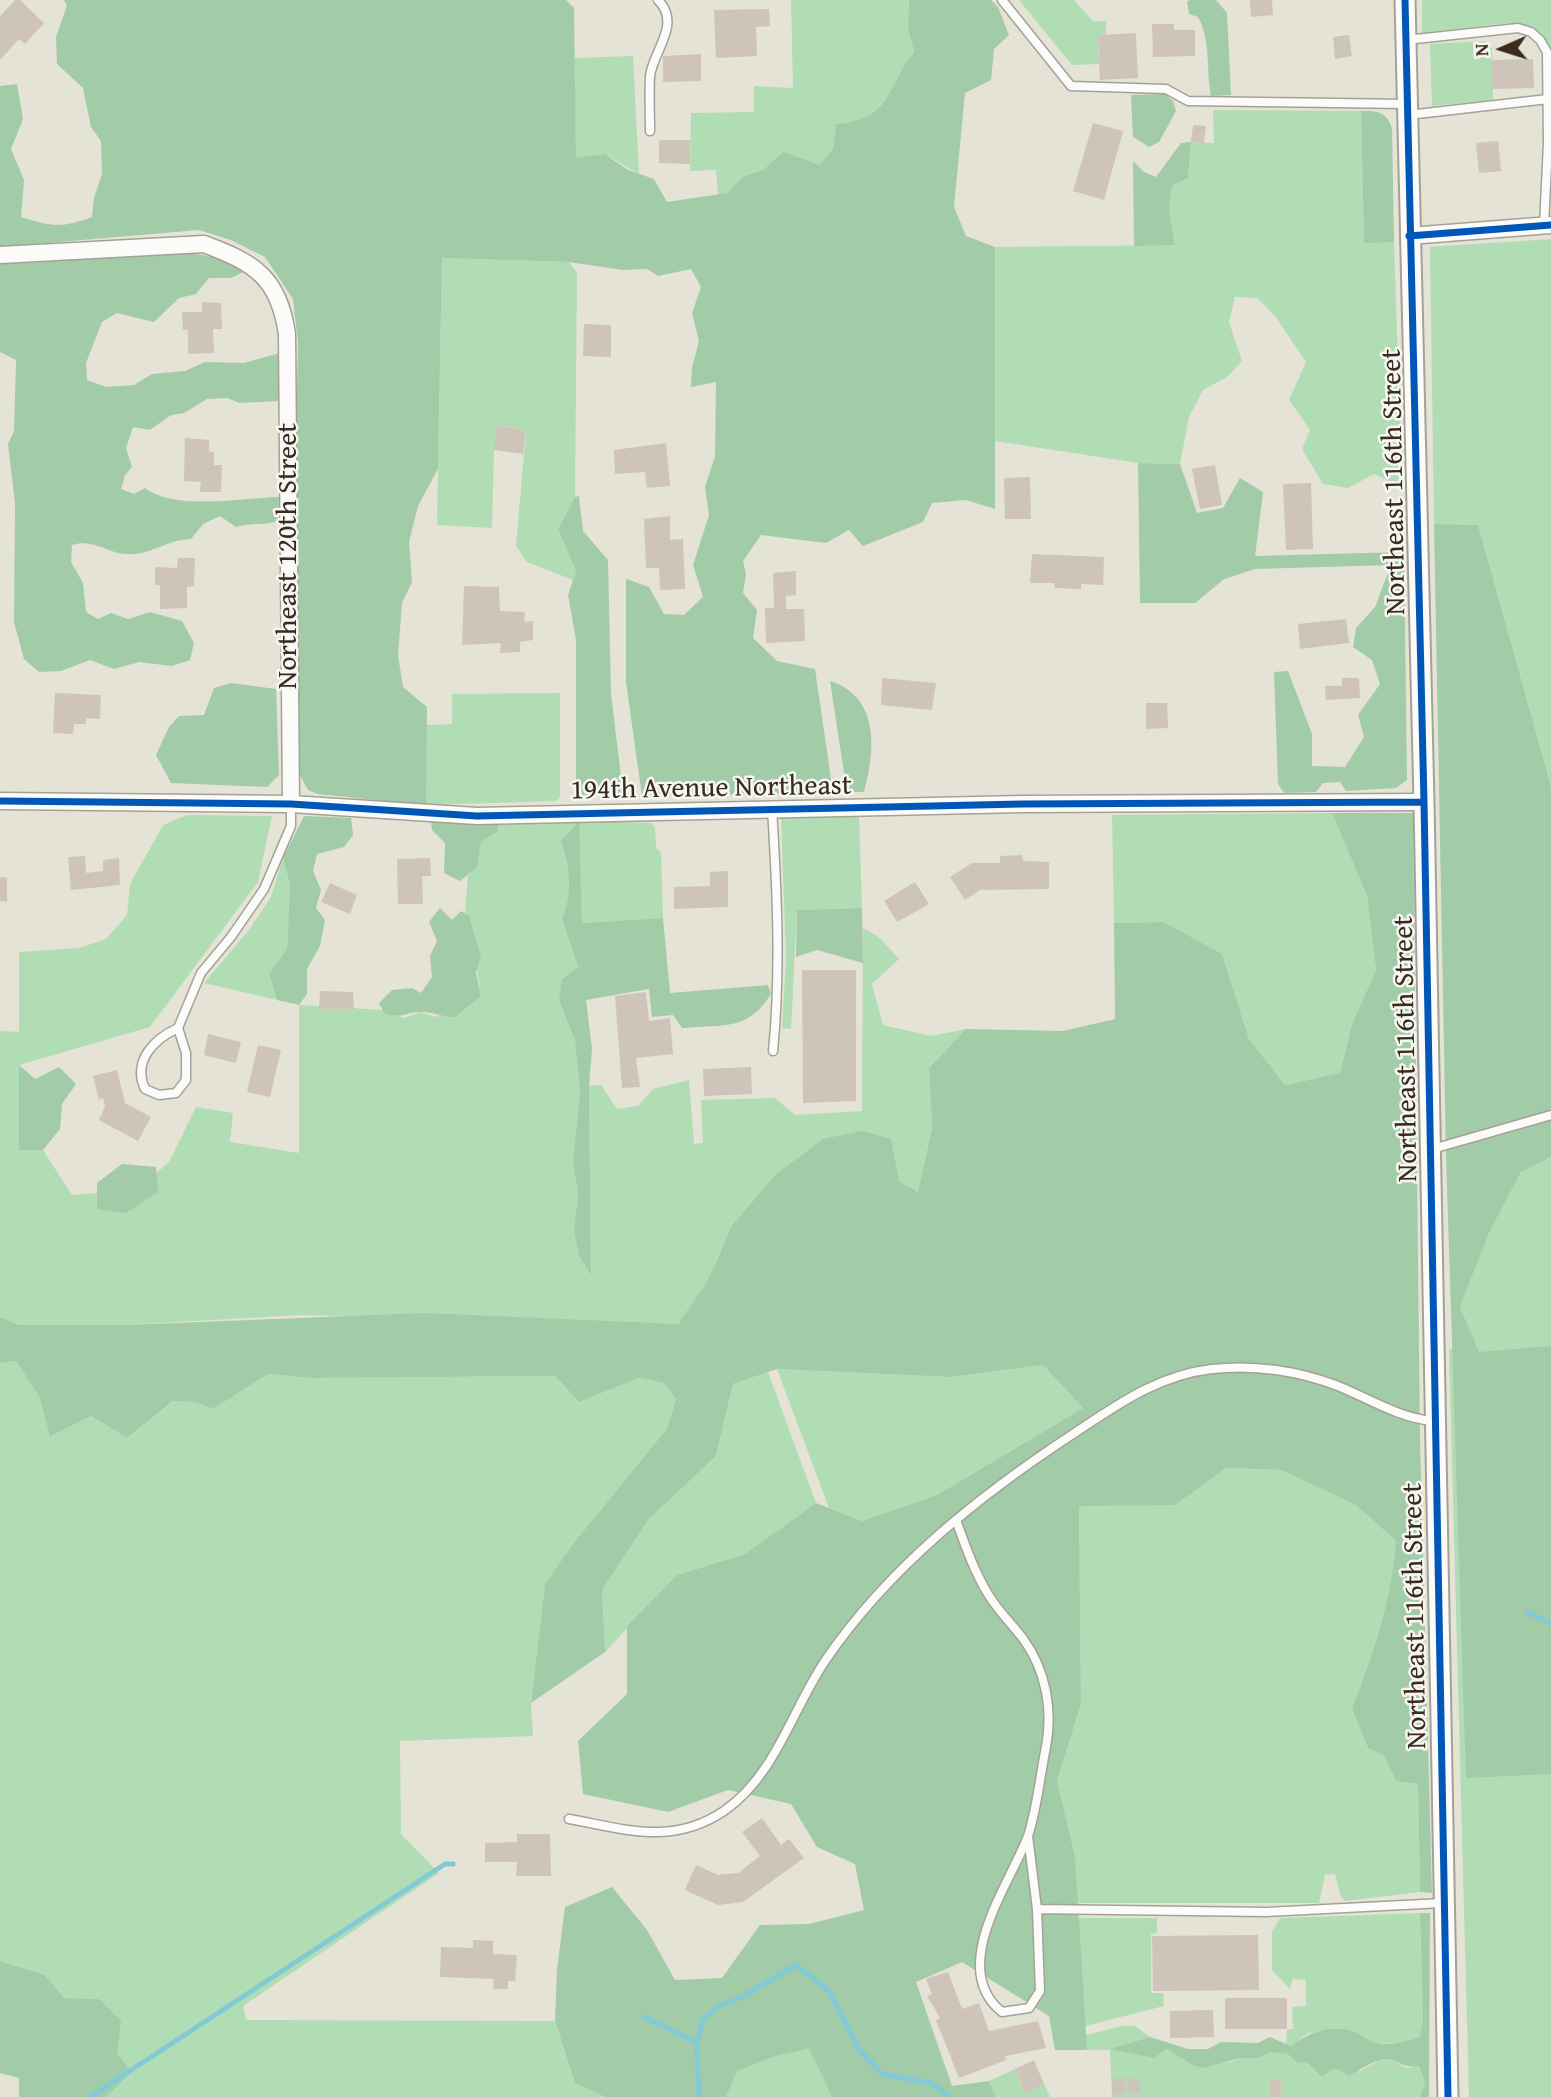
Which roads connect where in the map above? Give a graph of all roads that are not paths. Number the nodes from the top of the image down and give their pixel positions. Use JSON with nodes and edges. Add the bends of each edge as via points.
{"nodes":[{"id":1,"x":658,"y":0,"type":"edge"},
{"id":2,"x":1002,"y":0,"type":"edge"},
{"id":3,"x":1405,"y":0,"type":"edge"},
{"id":4,"x":1405,"y":40,"type":"junction"},
{"id":5,"x":1548,"y":99,"type":"junction"},
{"id":6,"x":1407,"y":110,"type":"junction"},
{"id":7,"x":650,"y":131,"type":"dead end"},
{"id":8,"x":1547,"y":225,"type":"edge"},
{"id":9,"x":1409,"y":236,"type":"junction"},
{"id":10,"x":0,"y":255,"type":"edge"},
{"id":11,"x":0,"y":801,"type":"edge"},
{"id":12,"x":1424,"y":802,"type":"junction"},
{"id":13,"x":291,"y":804,"type":"junction"},
{"id":14,"x":772,"y":809,"type":"junction"},
{"id":15,"x":178,"y":1028,"type":"junction"},
{"id":16,"x":773,"y":1051,"type":"dead end"},
{"id":17,"x":1551,"y":1115,"type":"edge"},
{"id":18,"x":1429,"y":1150,"type":"junction"},
{"id":19,"x":1433,"y":1420,"type":"junction"},
{"id":20,"x":956,"y":1520,"type":"junction"},
{"id":21,"x":569,"y":1819,"type":"dead end"},
{"id":22,"x":1028,"y":1836,"type":"junction"},
{"id":23,"x":1443,"y":1903,"type":"junction"},
{"id":24,"x":1037,"y":1909,"type":"junction"},
{"id":25,"x":1448,"y":2097,"type":"edge"}],
"edges":[{"from":1,"to":7,"type":"lane","via":[[667,17],[666,35],[650,74]]},
{"from":2,"to":6,"type":"lane","via":[[1071,86],[1166,89],[1188,101]]},
{"from":3,"to":4,"type":"street","name":"Northeast 116th Street"},
{"from":4,"to":5,"type":"lane","via":[[1495,29],[1531,32],[1547,52]]},
{"from":4,"to":6,"type":"street","name":"Northeast 116th Street"},
{"from":5,"to":6,"type":"lane"},
{"from":5,"to":8,"type":"lane"},
{"from":6,"to":9,"type":"street","name":"Northeast 116th Street"},
{"from":8,"to":9,"type":"street"},
{"from":9,"to":12,"type":"street","name":"Northeast 116th Street"},
{"from":10,"to":13,"type":"street","name":"Northeast 120th Street","via":[[204,244],[234,255],[272,284],[283,307],[287,334]]},
{"from":11,"to":13,"type":"street","name":"194th Avenue Northeast"},
{"from":12,"to":14,"type":"street","name":"194th Avenue Northeast"},
{"from":12,"to":18,"type":"street","name":"Northeast 116th Street"},
{"from":13,"to":14,"type":"street","name":"194th Avenue Northeast","via":[[477,816]]},
{"from":13,"to":15,"type":"lane","via":[[291,826],[264,889],[201,973]]},
{"from":14,"to":16,"type":"lane","via":[[777,889]]},
{"from":15,"to":15,"type":"lane","via":[[186,1053],[186,1080],[176,1093],[159,1095],[145,1089],[140,1078],[142,1060],[160,1036]]},
{"from":17,"to":18,"type":"lane"},
{"from":18,"to":19,"type":"street","name":"Northeast 116th Street"},
{"from":19,"to":20,"type":"lane","via":[[1411,1419],[1335,1385],[1275,1368],[1214,1368],[1172,1376],[1135,1393],[1013,1473]]},
{"from":19,"to":23,"type":"street","name":"Northeast 116th Street"},
{"from":20,"to":21,"type":"lane","via":[[869,1604],[825,1662],[753,1785],[724,1811],[676,1833]]},
{"from":20,"to":22,"type":"lane","via":[[988,1595],[1041,1669],[1049,1708]]},
{"from":22,"to":24,"type":"lane"},
{"from":22,"to":24,"type":"lane","via":[[989,1914],[981,1960],[983,1987],[1002,2012],[1030,2008],[1040,1991]]},
{"from":23,"to":24,"type":"lane","via":[[1266,1912]]},
{"from":23,"to":25,"type":"street","name":"Northeast 116th Street"}]}
